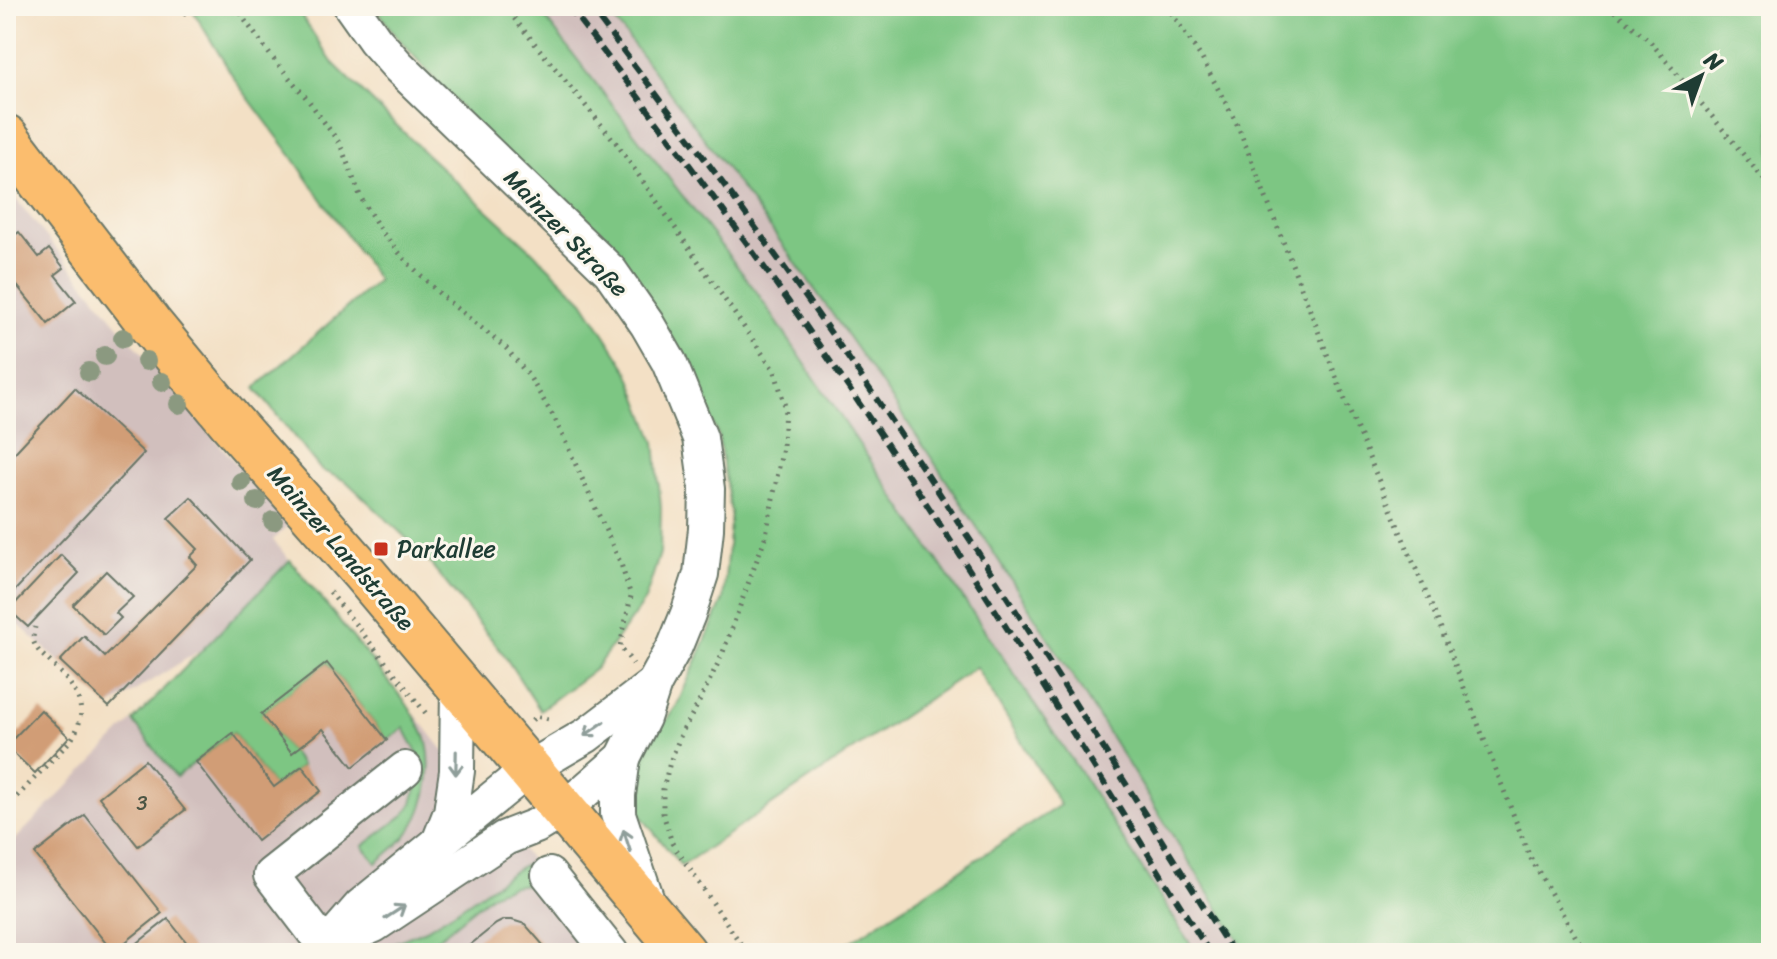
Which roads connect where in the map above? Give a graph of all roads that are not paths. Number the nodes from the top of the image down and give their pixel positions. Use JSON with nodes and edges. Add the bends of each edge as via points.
{"nodes":[{"id":1,"x":351,"y":6,"type":"edge"},
{"id":2,"x":6,"y":137,"type":"edge"},
{"id":3,"x":654,"y":684,"type":"junction"},
{"id":4,"x":458,"y":685,"type":"junction"},
{"id":5,"x":623,"y":758,"type":"junction"},
{"id":6,"x":405,"y":769,"type":"dead end"},
{"id":7,"x":529,"y":769,"type":"junction"},
{"id":8,"x":564,"y":809,"type":"junction"},
{"id":9,"x":439,"y":842,"type":"junction"},
{"id":10,"x":549,"y":875,"type":"dead end"},
{"id":11,"x":652,"y":915,"type":"junction"},
{"id":12,"x":320,"y":949,"type":"edge"},
{"id":13,"x":611,"y":953,"type":"edge"},
{"id":14,"x":684,"y":953,"type":"edge"}],
"edges":[{"from":1,"to":3,"type":"street","name":"Mainzer Straße","via":[[398,66],[610,271],[675,376],[700,438],[706,529],[701,574],[688,614]]},
{"from":2,"to":4,"type":"main road","name":"Mainzer Landstraße","via":[[159,335]]},
{"from":3,"to":5,"type":"street"},
{"from":3,"to":7,"type":"street","one_way":true,"via":[[587,735]]},
{"from":4,"to":7,"type":"main road","name":"Mainzer Landstraße"},
{"from":4,"to":9,"type":"street","one_way":true,"via":[[457,771],[451,812]]},
{"from":5,"to":8,"type":"street"},
{"from":11,"to":5,"type":"street","one_way":true,"via":[[618,814]]},
{"from":6,"to":12,"type":"street","via":[[271,875]]},
{"from":7,"to":8,"type":"main road","name":"Mainzer Landstraße"},
{"from":7,"to":9,"type":"street"},
{"from":8,"to":11,"type":"main road","name":"Mainzer Landstraße"},
{"from":12,"to":8,"type":"street","one_way":true,"via":[[374,925],[505,838]]},
{"from":9,"to":12,"type":"street","via":[[361,906]]},
{"from":10,"to":13,"type":"street"},
{"from":11,"to":14,"type":"main road","name":"Mainzer Landstraße"}]}
